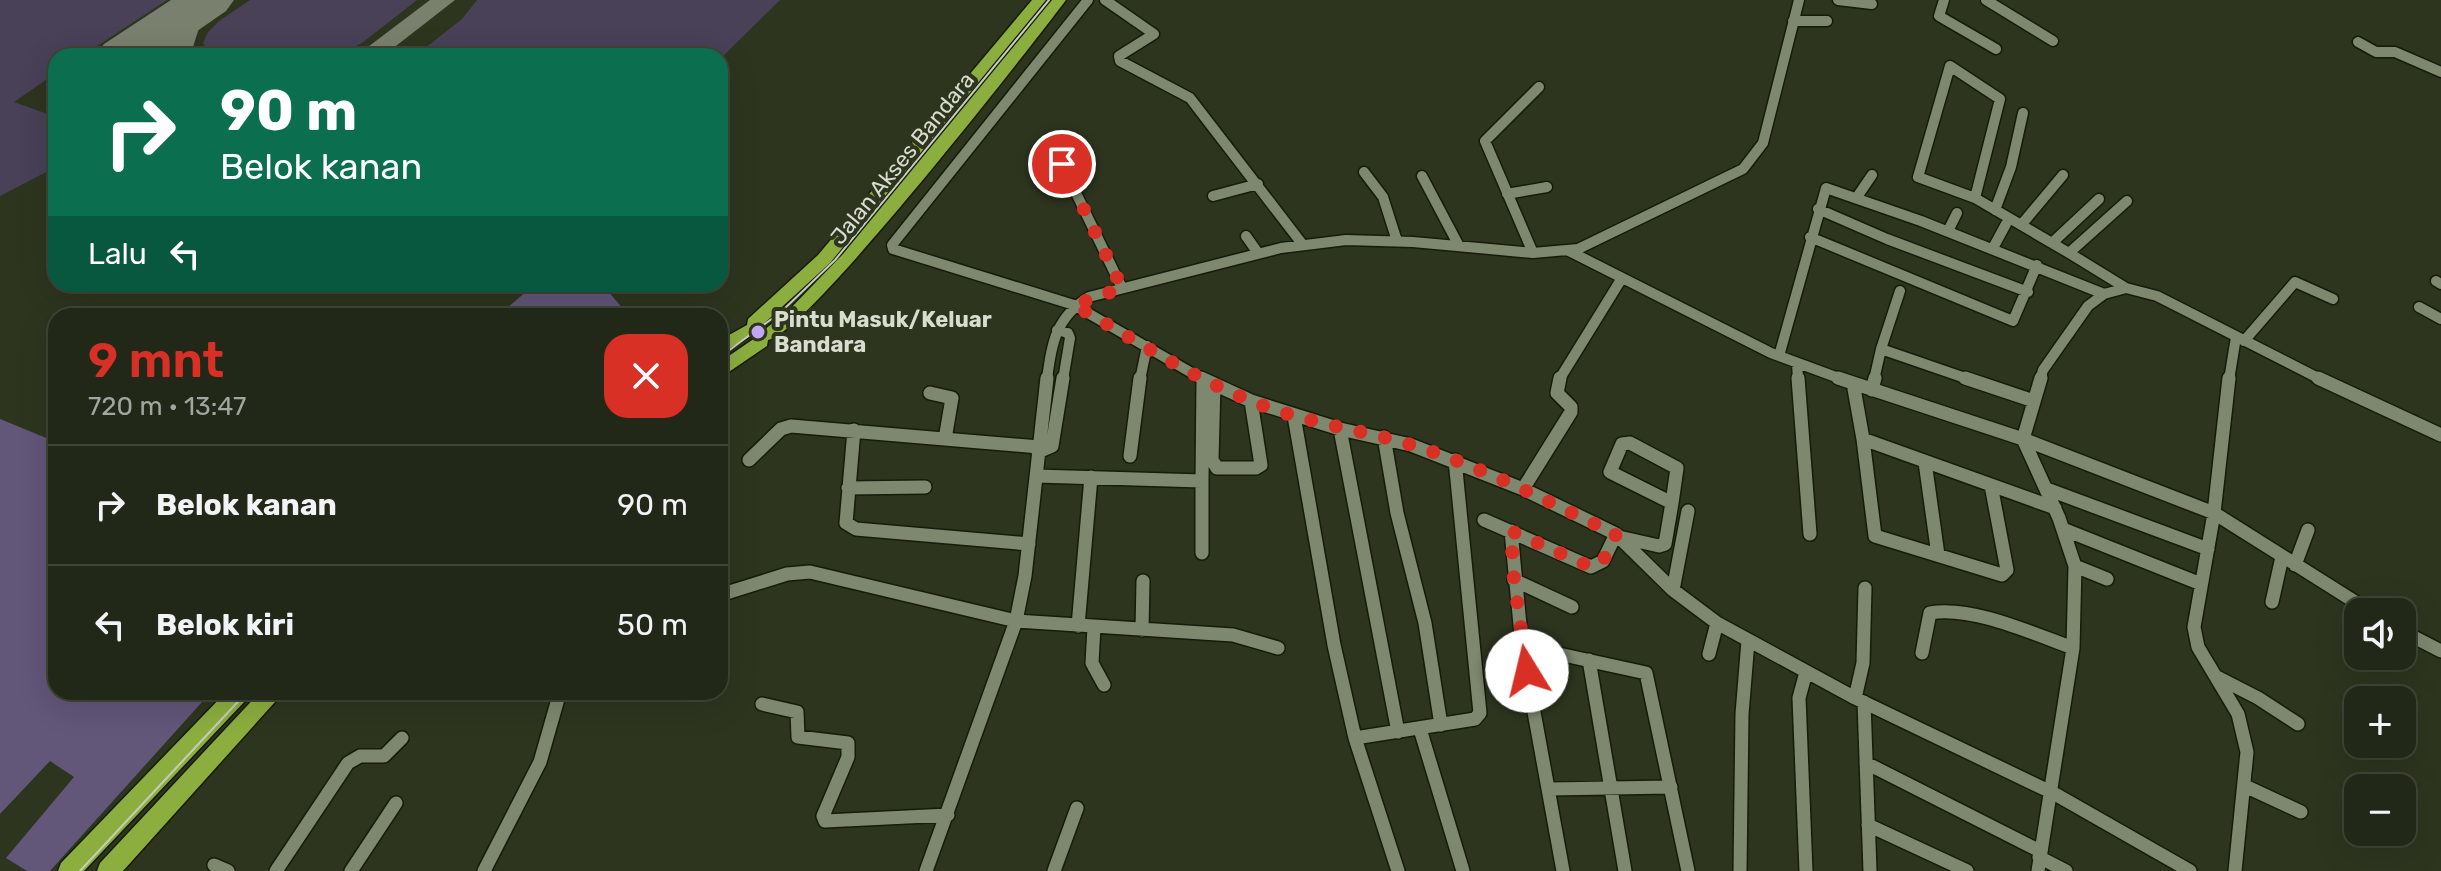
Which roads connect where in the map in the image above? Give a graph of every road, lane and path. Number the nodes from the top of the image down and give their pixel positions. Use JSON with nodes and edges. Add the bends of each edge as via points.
{"nodes":[{"id":1,"x":1039,"y":0,"type":"edge"},
{"id":2,"x":1059,"y":0,"type":"edge"},
{"id":3,"x":1088,"y":0,"type":"edge"},
{"id":4,"x":1105,"y":0,"type":"edge"},
{"id":5,"x":1799,"y":0,"type":"edge"},
{"id":6,"x":1838,"y":0,"type":"edge"},
{"id":7,"x":1944,"y":0,"type":"edge"},
{"id":8,"x":1986,"y":0,"type":"edge"},
{"id":9,"x":1872,"y":4,"type":"dead end"},
{"id":10,"x":1793,"y":21,"type":"junction"},
{"id":11,"x":1827,"y":21,"type":"dead end"},
{"id":12,"x":2053,"y":41,"type":"dead end"},
{"id":13,"x":2358,"y":42,"type":"dead end"},
{"id":14,"x":1996,"y":49,"type":"dead end"},
{"id":15,"x":2441,"y":72,"type":"edge"},
{"id":16,"x":1539,"y":87,"type":"dead end"},
{"id":17,"x":2023,"y":113,"type":"dead end"},
{"id":18,"x":1985,"y":159,"type":"junction"},
{"id":19,"x":1062,"y":164,"type":"dead end"},
{"id":20,"x":2011,"y":167,"type":"junction"},
{"id":21,"x":1364,"y":172,"type":"dead end"},
{"id":22,"x":1872,"y":175,"type":"dead end"},
{"id":23,"x":2063,"y":175,"type":"dead end"},
{"id":24,"x":1422,"y":176,"type":"dead end"},
{"id":25,"x":1258,"y":184,"type":"junction"},
{"id":26,"x":1547,"y":187,"type":"dead end"},
{"id":27,"x":1507,"y":194,"type":"junction"},
{"id":28,"x":1213,"y":196,"type":"dead end"},
{"id":29,"x":1857,"y":197,"type":"junction"},
{"id":30,"x":1975,"y":198,"type":"junction"},
{"id":31,"x":2099,"y":199,"type":"dead end"},
{"id":32,"x":1909,"y":201,"type":"dead end"},
{"id":33,"x":2127,"y":201,"type":"dead end"},
{"id":34,"x":1818,"y":209,"type":"junction"},
{"id":35,"x":1995,"y":210,"type":"junction"},
{"id":36,"x":1957,"y":213,"type":"dead end"},
{"id":37,"x":1903,"y":215,"type":"junction"},
{"id":38,"x":2006,"y":224,"type":"dead end"},
{"id":39,"x":2022,"y":224,"type":"junction"},
{"id":40,"x":1948,"y":231,"type":"junction"},
{"id":41,"x":1246,"y":236,"type":"dead end"},
{"id":42,"x":1810,"y":237,"type":"junction"},
{"id":43,"x":1397,"y":241,"type":"junction"},
{"id":44,"x":2052,"y":243,"type":"junction"},
{"id":45,"x":1303,"y":245,"type":"junction"},
{"id":46,"x":1459,"y":246,"type":"junction"},
{"id":47,"x":1993,"y":248,"type":"junction"},
{"id":48,"x":1569,"y":251,"type":"junction"},
{"id":49,"x":1258,"y":253,"type":"junction"},
{"id":50,"x":1533,"y":253,"type":"junction"},
{"id":51,"x":2069,"y":253,"type":"junction"},
{"id":52,"x":2037,"y":265,"type":"junction"},
{"id":53,"x":1622,"y":278,"type":"junction"},
{"id":54,"x":1122,"y":288,"type":"junction"},
{"id":55,"x":2126,"y":288,"type":"junction"},
{"id":56,"x":1900,"y":291,"type":"dead end"},
{"id":57,"x":2028,"y":292,"type":"junction"},
{"id":58,"x":2104,"y":294,"type":"junction"},
{"id":59,"x":2333,"y":299,"type":"dead end"},
{"id":60,"x":1074,"y":305,"type":"junction"},
{"id":61,"x":2419,"y":307,"type":"dead end"},
{"id":62,"x":2441,"y":319,"type":"edge"},
{"id":63,"x":2240,"y":339,"type":"junction"},
{"id":64,"x":728,"y":342,"type":"edge"},
{"id":65,"x":1147,"y":346,"type":"junction"},
{"id":66,"x":1881,"y":349,"type":"junction"},
{"id":67,"x":1779,"y":356,"type":"junction"},
{"id":68,"x":1797,"y":363,"type":"junction"},
{"id":69,"x":728,"y":365,"type":"edge"},
{"id":70,"x":1209,"y":382,"type":"junction"},
{"id":71,"x":1853,"y":383,"type":"junction"},
{"id":72,"x":1872,"y":390,"type":"junction"},
{"id":73,"x":930,"y":393,"type":"dead end"},
{"id":74,"x":1251,"y":401,"type":"junction"},
{"id":75,"x":2034,"y":401,"type":"junction"},
{"id":76,"x":1294,"y":416,"type":"junction"},
{"id":77,"x":1340,"y":429,"type":"junction"},
{"id":78,"x":854,"y":430,"type":"junction"},
{"id":79,"x":2439,"y":431,"type":"edge"},
{"id":80,"x":1384,"y":437,"type":"junction"},
{"id":81,"x":945,"y":439,"type":"junction"},
{"id":82,"x":1863,"y":439,"type":"junction"},
{"id":83,"x":2023,"y":439,"type":"junction"},
{"id":84,"x":1039,"y":449,"type":"junction"},
{"id":85,"x":1130,"y":456,"type":"dead end"},
{"id":86,"x":749,"y":460,"type":"dead end"},
{"id":87,"x":1455,"y":460,"type":"junction"},
{"id":88,"x":1925,"y":462,"type":"junction"},
{"id":89,"x":1036,"y":476,"type":"junction"},
{"id":90,"x":1091,"y":477,"type":"junction"},
{"id":91,"x":1202,"y":481,"type":"junction"},
{"id":92,"x":1991,"y":485,"type":"junction"},
{"id":93,"x":925,"y":487,"type":"dead end"},
{"id":94,"x":848,"y":488,"type":"junction"},
{"id":95,"x":1523,"y":489,"type":"junction"},
{"id":96,"x":2047,"y":489,"type":"junction"},
{"id":97,"x":1672,"y":503,"type":"junction"},
{"id":98,"x":2055,"y":508,"type":"junction"},
{"id":99,"x":1688,"y":511,"type":"dead end"},
{"id":100,"x":2214,"y":513,"type":"junction"},
{"id":101,"x":1484,"y":520,"type":"dead end"},
{"id":102,"x":2063,"y":529,"type":"junction"},
{"id":103,"x":2308,"y":530,"type":"dead end"},
{"id":104,"x":1511,"y":531,"type":"junction"},
{"id":105,"x":1810,"y":534,"type":"dead end"},
{"id":106,"x":1617,"y":536,"type":"junction"},
{"id":107,"x":1029,"y":544,"type":"junction"},
{"id":108,"x":2208,"y":549,"type":"junction"},
{"id":109,"x":1202,"y":553,"type":"dead end"},
{"id":110,"x":1938,"y":555,"type":"junction"},
{"id":111,"x":2282,"y":557,"type":"junction"},
{"id":112,"x":2295,"y":565,"type":"junction"},
{"id":113,"x":2075,"y":566,"type":"junction"},
{"id":114,"x":2107,"y":579,"type":"dead end"},
{"id":115,"x":1514,"y":580,"type":"junction"},
{"id":116,"x":1143,"y":581,"type":"dead end"},
{"id":117,"x":2201,"y":584,"type":"junction"},
{"id":118,"x":1865,"y":588,"type":"dead end"},
{"id":119,"x":1673,"y":590,"type":"junction"},
{"id":120,"x":728,"y":592,"type":"edge"},
{"id":121,"x":2348,"y":598,"type":"edge"},
{"id":122,"x":2272,"y":602,"type":"dead end"},
{"id":123,"x":1572,"y":607,"type":"dead end"},
{"id":124,"x":1016,"y":621,"type":"junction"},
{"id":125,"x":1717,"y":623,"type":"junction"},
{"id":126,"x":1078,"y":626,"type":"junction"},
{"id":127,"x":1094,"y":627,"type":"junction"},
{"id":128,"x":1142,"y":630,"type":"junction"},
{"id":129,"x":2416,"y":638,"type":"edge"},
{"id":130,"x":1748,"y":641,"type":"junction"},
{"id":131,"x":1522,"y":646,"type":"junction"},
{"id":132,"x":1278,"y":648,"type":"dead end"},
{"id":133,"x":2073,"y":648,"type":"junction"},
{"id":134,"x":2441,"y":651,"type":"edge"},
{"id":135,"x":1922,"y":653,"type":"dead end"},
{"id":136,"x":1709,"y":654,"type":"dead end"},
{"id":137,"x":1589,"y":660,"type":"junction"},
{"id":138,"x":1806,"y":672,"type":"junction"},
{"id":139,"x":2217,"y":677,"type":"junction"},
{"id":140,"x":1104,"y":685,"type":"dead end"},
{"id":141,"x":232,"y":700,"type":"edge"},
{"id":142,"x":267,"y":700,"type":"edge"},
{"id":143,"x":558,"y":700,"type":"edge"},
{"id":144,"x":1860,"y":700,"type":"junction"},
{"id":145,"x":762,"y":704,"type":"dead end"},
{"id":146,"x":2298,"y":724,"type":"dead end"},
{"id":147,"x":1441,"y":725,"type":"junction"},
{"id":148,"x":1420,"y":729,"type":"junction"},
{"id":149,"x":1398,"y":732,"type":"junction"},
{"id":150,"x":402,"y":738,"type":"dead end"},
{"id":151,"x":1355,"y":738,"type":"junction"},
{"id":152,"x":1866,"y":763,"type":"junction"},
{"id":153,"x":1610,"y":786,"type":"junction"},
{"id":154,"x":2245,"y":786,"type":"junction"},
{"id":155,"x":1671,"y":787,"type":"junction"},
{"id":156,"x":1549,"y":789,"type":"junction"},
{"id":157,"x":2049,"y":792,"type":"junction"},
{"id":158,"x":396,"y":803,"type":"dead end"},
{"id":159,"x":1077,"y":808,"type":"dead end"},
{"id":160,"x":2301,"y":812,"type":"dead end"},
{"id":161,"x":948,"y":815,"type":"junction"},
{"id":162,"x":1868,"y":825,"type":"junction"},
{"id":163,"x":2039,"y":860,"type":"edge"},
{"id":164,"x":69,"y":871,"type":"edge"},
{"id":165,"x":108,"y":871,"type":"edge"},
{"id":166,"x":276,"y":871,"type":"edge"},
{"id":167,"x":351,"y":871,"type":"edge"},
{"id":168,"x":484,"y":871,"type":"edge"},
{"id":169,"x":926,"y":871,"type":"edge"},
{"id":170,"x":1054,"y":871,"type":"edge"},
{"id":171,"x":1398,"y":871,"type":"edge"},
{"id":172,"x":1463,"y":871,"type":"edge"},
{"id":173,"x":1563,"y":871,"type":"edge"},
{"id":174,"x":1625,"y":871,"type":"edge"},
{"id":175,"x":1688,"y":871,"type":"edge"},
{"id":176,"x":1740,"y":871,"type":"edge"},
{"id":177,"x":1806,"y":871,"type":"edge"},
{"id":178,"x":1870,"y":871,"type":"edge"},
{"id":179,"x":1967,"y":871,"type":"edge"},
{"id":180,"x":2066,"y":871,"type":"edge"},
{"id":181,"x":2190,"y":871,"type":"edge"},
{"id":182,"x":2235,"y":871,"type":"edge"}],
"edges":[{"from":1,"to":64,"type":"highway","name":"Jalan Akses Bandara","via":[[824,259]]},
{"from":2,"to":69,"type":"highway","name":"Jalan Akses Bandara","via":[[856,251],[794,315]]},
{"from":3,"to":60,"type":"street","via":[[892,245],[897,252]]},
{"from":4,"to":25,"type":"street","via":[[1154,34],[1119,56],[1120,61],[1190,98]]},
{"from":5,"to":10,"type":"street"},
{"from":6,"to":9,"type":"street"},
{"from":7,"to":14,"type":"street","via":[[1939,16]]},
{"from":8,"to":12,"type":"street"},
{"from":10,"to":11,"type":"street"},
{"from":10,"to":48,"type":"street","via":[[1763,143],[1749,163]]},
{"from":13,"to":15,"type":"street"},
{"from":16,"to":27,"type":"street","via":[[1485,141]]},
{"from":17,"to":20,"type":"street"},
{"from":18,"to":20,"type":"street"},
{"from":18,"to":30,"type":"street"},
{"from":18,"to":30,"type":"street","via":[[2000,99],[1950,66],[1918,177]]},
{"from":19,"to":54,"type":"street"},
{"from":20,"to":35,"type":"street"},
{"from":21,"to":43,"type":"street","via":[[1383,197]]},
{"from":22,"to":29,"type":"street"},
{"from":23,"to":39,"type":"street"},
{"from":24,"to":46,"type":"street"},
{"from":25,"to":28,"type":"street"},
{"from":25,"to":45,"type":"street"},
{"from":26,"to":27,"type":"street"},
{"from":27,"to":50,"type":"street"},
{"from":29,"to":34,"type":"street","via":[[1826,188]]},
{"from":29,"to":37,"type":"street"},
{"from":30,"to":35,"type":"street"},
{"from":31,"to":44,"type":"street"},
{"from":32,"to":37,"type":"street"},
{"from":33,"to":51,"type":"street"},
{"from":34,"to":42,"type":"street"},
{"from":34,"to":57,"type":"street"},
{"from":35,"to":39,"type":"street"},
{"from":36,"to":40,"type":"street"},
{"from":37,"to":40,"type":"street"},
{"from":38,"to":47,"type":"street"},
{"from":39,"to":44,"type":"street"},
{"from":40,"to":47,"type":"street"},
{"from":41,"to":49,"type":"street"},
{"from":42,"to":57,"type":"street","via":[[2013,321]]},
{"from":42,"to":67,"type":"street"},
{"from":43,"to":45,"type":"street"},
{"from":43,"to":46,"type":"street"},
{"from":44,"to":51,"type":"street"},
{"from":45,"to":49,"type":"street"},
{"from":46,"to":50,"type":"street"},
{"from":47,"to":52,"type":"street"},
{"from":48,"to":50,"type":"street"},
{"from":48,"to":53,"type":"street"},
{"from":49,"to":54,"type":"street"},
{"from":51,"to":55,"type":"street"},
{"from":52,"to":57,"type":"street"},
{"from":52,"to":58,"type":"street"},
{"from":53,"to":67,"type":"street"},
{"from":53,"to":95,"type":"street","via":[[1559,380],[1557,393],[1571,412]]},
{"from":54,"to":60,"type":"street"},
{"from":55,"to":58,"type":"street"},
{"from":55,"to":63,"type":"street","via":[[2157,296]]},
{"from":56,"to":66,"type":"street"},
{"from":58,"to":75,"type":"street","via":[[2082,313],[2043,370]]},
{"from":59,"to":63,"type":"street","via":[[2295,282]]},
{"from":60,"to":65,"type":"street"},
{"from":60,"to":84,"type":"street","via":[[1057,330],[1070,338],[1052,446]]},
{"from":61,"to":62,"type":"street"},
{"from":63,"to":79,"type":"street"},
{"from":63,"to":100,"type":"street","via":[[2225,405]]},
{"from":65,"to":70,"type":"street"},
{"from":65,"to":85,"type":"street"},
{"from":66,"to":72,"type":"street"},
{"from":66,"to":75,"type":"street"},
{"from":67,"to":68,"type":"street"},
{"from":68,"to":71,"type":"street"},
{"from":68,"to":105,"type":"street"},
{"from":70,"to":74,"type":"street"},
{"from":70,"to":74,"type":"street","via":[[1212,460],[1217,468],[1261,465]]},
{"from":70,"to":91,"type":"street"},
{"from":71,"to":72,"type":"street"},
{"from":71,"to":82,"type":"street"},
{"from":72,"to":83,"type":"street"},
{"from":73,"to":81,"type":"street","via":[[952,398]]},
{"from":74,"to":76,"type":"street"},
{"from":75,"to":83,"type":"street"},
{"from":76,"to":77,"type":"street"},
{"from":76,"to":151,"type":"street"},
{"from":77,"to":80,"type":"street"},
{"from":77,"to":149,"type":"street"},
{"from":78,"to":81,"type":"street"},
{"from":78,"to":86,"type":"street","via":[[787,426]]},
{"from":78,"to":94,"type":"street"},
{"from":80,"to":87,"type":"street"},
{"from":80,"to":147,"type":"street","via":[[1425,623]]},
{"from":81,"to":84,"type":"street"},
{"from":82,"to":88,"type":"street"},
{"from":82,"to":110,"type":"street","via":[[1874,534]]},
{"from":83,"to":96,"type":"street"},
{"from":83,"to":100,"type":"street"},
{"from":84,"to":89,"type":"street"},
{"from":87,"to":95,"type":"street"},
{"from":87,"to":147,"type":"street","via":[[1480,713],[1475,719]]},
{"from":88,"to":92,"type":"street"},
{"from":88,"to":110,"type":"street"},
{"from":89,"to":90,"type":"street"},
{"from":89,"to":107,"type":"street"},
{"from":90,"to":91,"type":"street"},
{"from":90,"to":126,"type":"street"},
{"from":91,"to":109,"type":"street"},
{"from":92,"to":98,"type":"street"},
{"from":92,"to":110,"type":"street","via":[[2006,574],[1997,576]]},
{"from":93,"to":94,"type":"street"},
{"from":94,"to":107,"type":"street","via":[[845,519],[856,529]]},
{"from":95,"to":106,"type":"street"},
{"from":96,"to":98,"type":"street"},
{"from":96,"to":108,"type":"street"},
{"from":97,"to":97,"type":"street","via":[[1610,472],[1622,444],[1676,466]]},
{"from":97,"to":106,"type":"street","via":[[1668,541],[1663,545]]},
{"from":98,"to":102,"type":"street"},
{"from":99,"to":119,"type":"street"},
{"from":100,"to":108,"type":"street"},
{"from":100,"to":111,"type":"street"},
{"from":101,"to":104,"type":"street"},
{"from":102,"to":113,"type":"street"},
{"from":102,"to":117,"type":"street"},
{"from":103,"to":112,"type":"street"},
{"from":104,"to":106,"type":"street","via":[[1591,567],[1603,561]]},
{"from":104,"to":115,"type":"street"},
{"from":106,"to":119,"type":"street"},
{"from":107,"to":124,"type":"street"},
{"from":108,"to":117,"type":"street"},
{"from":111,"to":112,"type":"street"},
{"from":111,"to":122,"type":"street"},
{"from":112,"to":121,"type":"street"},
{"from":113,"to":114,"type":"street"},
{"from":113,"to":133,"type":"street"},
{"from":115,"to":123,"type":"street"},
{"from":115,"to":131,"type":"street"},
{"from":116,"to":128,"type":"street"},
{"from":117,"to":139,"type":"street","via":[[2194,627],[2198,647]]},
{"from":118,"to":144,"type":"street"},
{"from":119,"to":125,"type":"street"},
{"from":120,"to":124,"type":"street","via":[[810,572]]},
{"from":124,"to":126,"type":"street"},
{"from":124,"to":161,"type":"street"},
{"from":125,"to":130,"type":"street"},
{"from":125,"to":136,"type":"street"},
{"from":126,"to":127,"type":"street"},
{"from":127,"to":128,"type":"street"},
{"from":127,"to":140,"type":"street","via":[[1092,663]]},
{"from":128,"to":132,"type":"street","via":[[1233,635]]},
{"from":129,"to":134,"type":"street"},
{"from":130,"to":138,"type":"street"},
{"from":130,"to":176,"type":"street"},
{"from":131,"to":137,"type":"street"},
{"from":131,"to":156,"type":"street"},
{"from":133,"to":135,"type":"street","via":[[1938,609],[1926,623]]},
{"from":133,"to":157,"type":"street"},
{"from":137,"to":153,"type":"street"},
{"from":137,"to":155,"type":"street","via":[[1648,676]]},
{"from":138,"to":144,"type":"street"},
{"from":138,"to":177,"type":"street","via":[[1799,698]]},
{"from":139,"to":146,"type":"street"},
{"from":139,"to":154,"type":"street","via":[[2238,714],[2247,752]]},
{"from":141,"to":164,"type":"highway"},
{"from":142,"to":165,"type":"highway"},
{"from":143,"to":168,"type":"street","via":[[541,763]]},
{"from":144,"to":152,"type":"street"},
{"from":144,"to":157,"type":"street"},
{"from":145,"to":161,"type":"street","via":[[797,712],[798,737],[848,743],[825,821]]},
{"from":147,"to":148,"type":"street"},
{"from":148,"to":149,"type":"street"},
{"from":148,"to":172,"type":"street"},
{"from":149,"to":151,"type":"street"},
{"from":150,"to":166,"type":"street","via":[[384,756],[360,756],[348,763]]},
{"from":151,"to":171,"type":"street"},
{"from":152,"to":162,"type":"street"},
{"from":152,"to":163,"type":"street"},
{"from":153,"to":155,"type":"street"},
{"from":153,"to":156,"type":"street"},
{"from":153,"to":174,"type":"street"},
{"from":154,"to":160,"type":"street"},
{"from":154,"to":182,"type":"street"},
{"from":155,"to":175,"type":"street"},
{"from":156,"to":173,"type":"street"},
{"from":157,"to":163,"type":"street"},
{"from":157,"to":181,"type":"street"},
{"from":158,"to":167,"type":"street"},
{"from":159,"to":170,"type":"street"},
{"from":161,"to":169,"type":"street"},
{"from":162,"to":178,"type":"street"},
{"from":162,"to":179,"type":"street"},
{"from":163,"to":180,"type":"street"}]}
